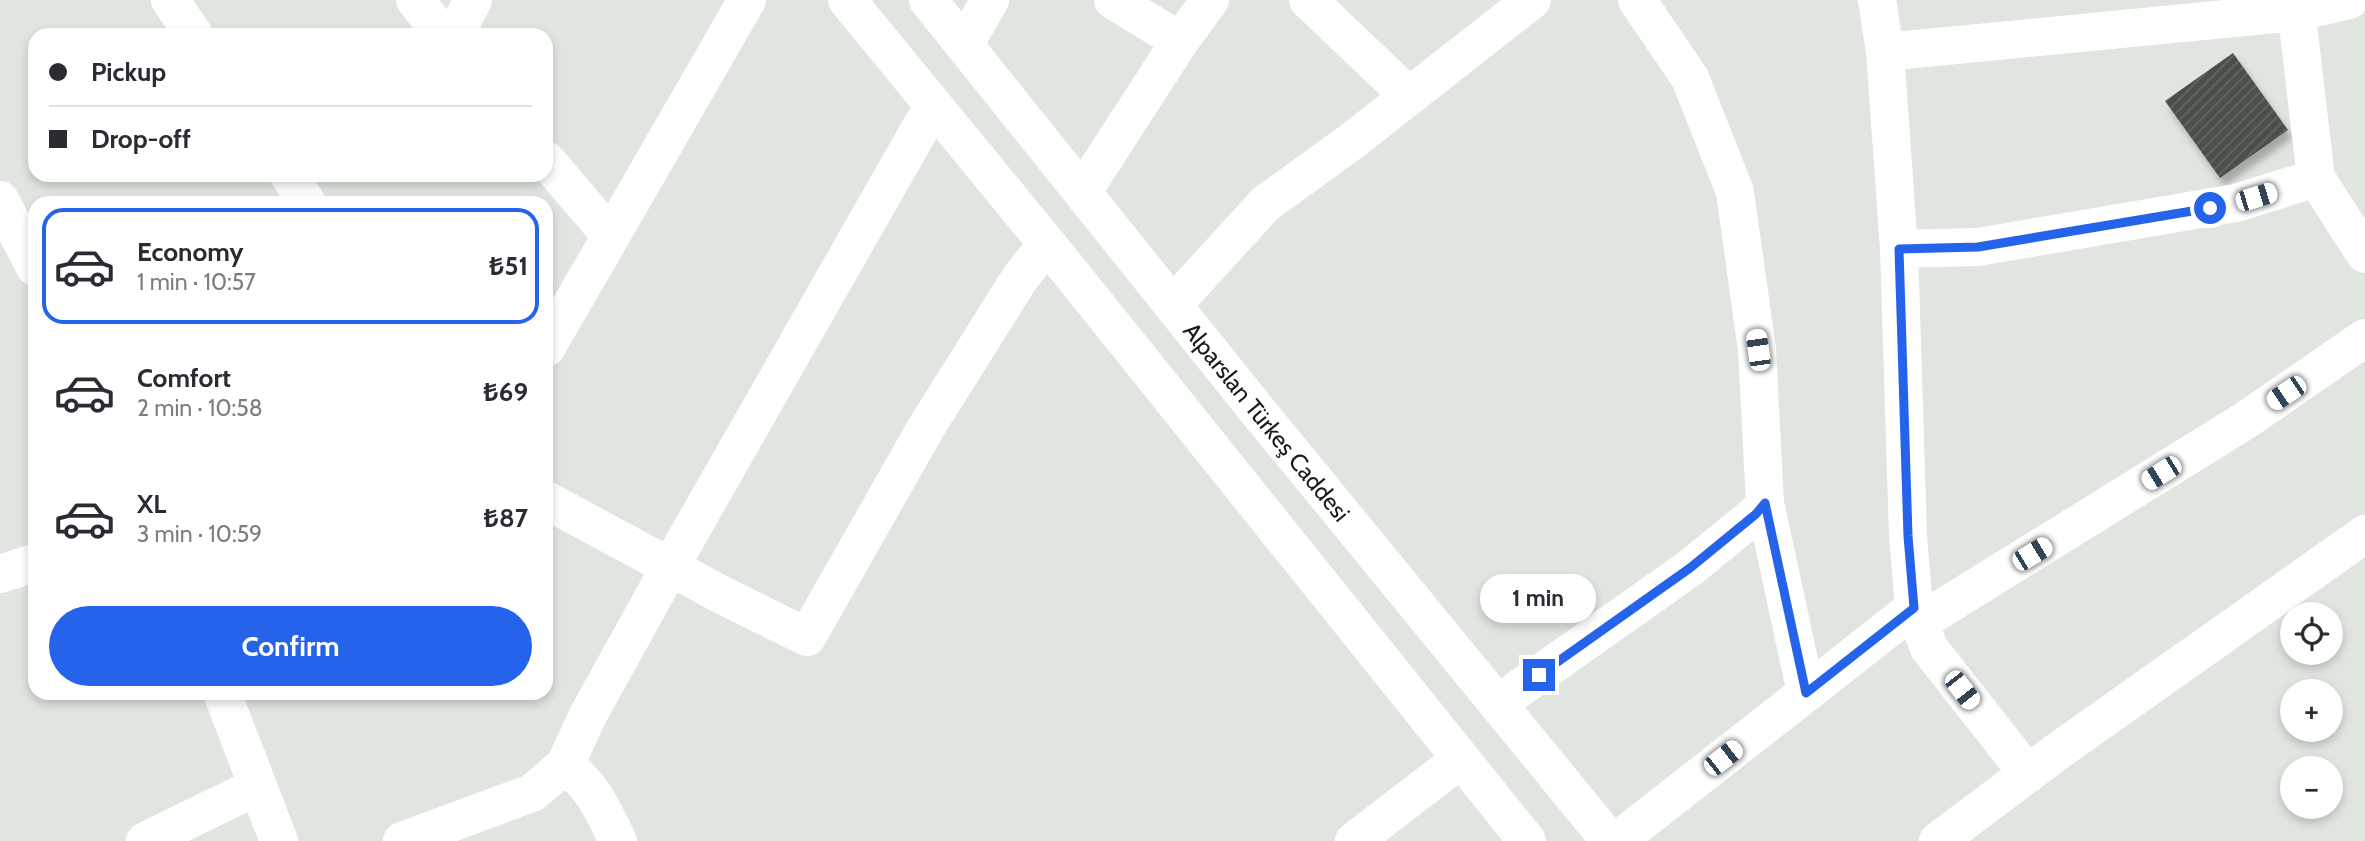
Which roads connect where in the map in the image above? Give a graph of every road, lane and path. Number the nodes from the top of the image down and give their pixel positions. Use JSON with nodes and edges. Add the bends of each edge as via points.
{"nodes":[{"id":1,"x":170,"y":0,"type":"edge"},
{"id":2,"x":415,"y":0,"type":"edge"},
{"id":3,"x":473,"y":0,"type":"edge"},
{"id":4,"x":747,"y":0,"type":"edge"},
{"id":5,"x":847,"y":0,"type":"edge"},
{"id":6,"x":928,"y":0,"type":"edge"},
{"id":7,"x":990,"y":0,"type":"edge"},
{"id":8,"x":1112,"y":0,"type":"edge"},
{"id":9,"x":1210,"y":0,"type":"edge"},
{"id":10,"x":1308,"y":0,"type":"edge"},
{"id":11,"x":1532,"y":0,"type":"edge"},
{"id":12,"x":1637,"y":0,"type":"edge"},
{"id":13,"x":1877,"y":0,"type":"edge"},
{"id":14,"x":2348,"y":0,"type":"edge"},
{"id":15,"x":2296,"y":6,"type":"edge"},
{"id":16,"x":189,"y":28,"type":"edge"},
{"id":17,"x":437,"y":28,"type":"edge"},
{"id":18,"x":459,"y":28,"type":"edge"},
{"id":19,"x":1180,"y":41,"type":"junction"},
{"id":20,"x":964,"y":45,"type":"junction"},
{"id":21,"x":1885,"y":52,"type":"junction"},
{"id":22,"x":1409,"y":96,"type":"junction"},
{"id":23,"x":933,"y":106,"type":"junction"},
{"id":24,"x":553,"y":168,"type":"edge"},
{"id":25,"x":2316,"y":178,"type":"junction"},
{"id":26,"x":1083,"y":191,"type":"junction"},
{"id":27,"x":0,"y":200,"type":"edge"},
{"id":28,"x":611,"y":236,"type":"junction"},
{"id":29,"x":1047,"y":244,"type":"junction"},
{"id":30,"x":1899,"y":249,"type":"junction"},
{"id":31,"x":28,"y":254,"type":"edge"},
{"id":32,"x":2365,"y":254,"type":"edge"},
{"id":33,"x":1173,"y":305,"type":"junction"},
{"id":34,"x":553,"y":336,"type":"edge"},
{"id":35,"x":2365,"y":338,"type":"edge"},
{"id":36,"x":1765,"y":503,"type":"junction"},
{"id":37,"x":553,"y":504,"type":"edge"},
{"id":38,"x":2365,"y":534,"type":"edge"},
{"id":39,"x":28,"y":565,"type":"edge"},
{"id":40,"x":670,"y":567,"type":"junction"},
{"id":41,"x":0,"y":574,"type":"edge"},
{"id":42,"x":1917,"y":615,"type":"junction"},
{"id":43,"x":1517,"y":690,"type":"dead end"},
{"id":44,"x":1806,"y":693,"type":"junction"},
{"id":45,"x":225,"y":700,"type":"edge"},
{"id":46,"x":1461,"y":759,"type":"junction"},
{"id":47,"x":565,"y":765,"type":"junction"},
{"id":48,"x":2028,"y":774,"type":"junction"},
{"id":49,"x":256,"y":786,"type":"junction"},
{"id":50,"x":145,"y":841,"type":"edge"},
{"id":51,"x":279,"y":841,"type":"edge"},
{"id":52,"x":402,"y":841,"type":"edge"},
{"id":53,"x":618,"y":841,"type":"edge"},
{"id":54,"x":1354,"y":841,"type":"edge"},
{"id":55,"x":1527,"y":841,"type":"edge"},
{"id":56,"x":1610,"y":841,"type":"edge"},
{"id":57,"x":1617,"y":841,"type":"edge"},
{"id":58,"x":1938,"y":841,"type":"edge"}],
"edges":[{"from":1,"to":16,"type":"street"},
{"from":2,"to":17,"type":"street"},
{"from":3,"to":18,"type":"street"},
{"from":4,"to":28,"type":"street"},
{"from":5,"to":23,"type":"street"},
{"from":6,"to":20,"type":"street","name":"Alparslan Türkeş Caddesi"},
{"from":7,"to":20,"type":"street"},
{"from":8,"to":19,"type":"street"},
{"from":9,"to":19,"type":"street"},
{"from":10,"to":22,"type":"street"},
{"from":11,"to":22,"type":"street"},
{"from":12,"to":36,"type":"street","via":[[1690,78],[1735,192],[1758,350]]},
{"from":13,"to":21,"type":"street"},
{"from":14,"to":15,"type":"street"},
{"from":15,"to":21,"type":"street"},
{"from":15,"to":25,"type":"street"},
{"from":19,"to":26,"type":"street"},
{"from":20,"to":26,"type":"street","name":"Alparslan Türkeş Caddesi"},
{"from":21,"to":30,"type":"street"},
{"from":22,"to":33,"type":"street","via":[[1265,204]]},
{"from":23,"to":29,"type":"street"},
{"from":23,"to":40,"type":"street"},
{"from":24,"to":28,"type":"street"},
{"from":25,"to":30,"type":"street","via":[[2222,206],[1978,247]]},
{"from":25,"to":32,"type":"street"},
{"from":26,"to":33,"type":"street","name":"Alparslan Türkeş Caddesi"},
{"from":27,"to":31,"type":"street"},
{"from":28,"to":34,"type":"street"},
{"from":29,"to":40,"type":"street","via":[[1020,278],[927,426],[807,637]]},
{"from":29,"to":46,"type":"street"},
{"from":30,"to":42,"type":"street","via":[[1908,536]]},
{"from":33,"to":56,"type":"street","name":"Alparslan Türkeş Caddesi"},
{"from":35,"to":42,"type":"street","via":[[2234,427]]},
{"from":36,"to":43,"type":"street","via":[[1690,568]]},
{"from":36,"to":44,"type":"street"},
{"from":37,"to":40,"type":"street"},
{"from":38,"to":48,"type":"street"},
{"from":39,"to":41,"type":"street"},
{"from":40,"to":47,"type":"street"},
{"from":42,"to":44,"type":"street"},
{"from":42,"to":48,"type":"street","via":[[1929,648]]},
{"from":44,"to":57,"type":"street"},
{"from":45,"to":49,"type":"street"},
{"from":46,"to":54,"type":"street"},
{"from":46,"to":55,"type":"street"},
{"from":47,"to":52,"type":"street","via":[[532,793]]},
{"from":47,"to":53,"type":"street","via":[[593,792]]},
{"from":48,"to":58,"type":"street"},
{"from":49,"to":50,"type":"street"},
{"from":49,"to":51,"type":"street"}]}
